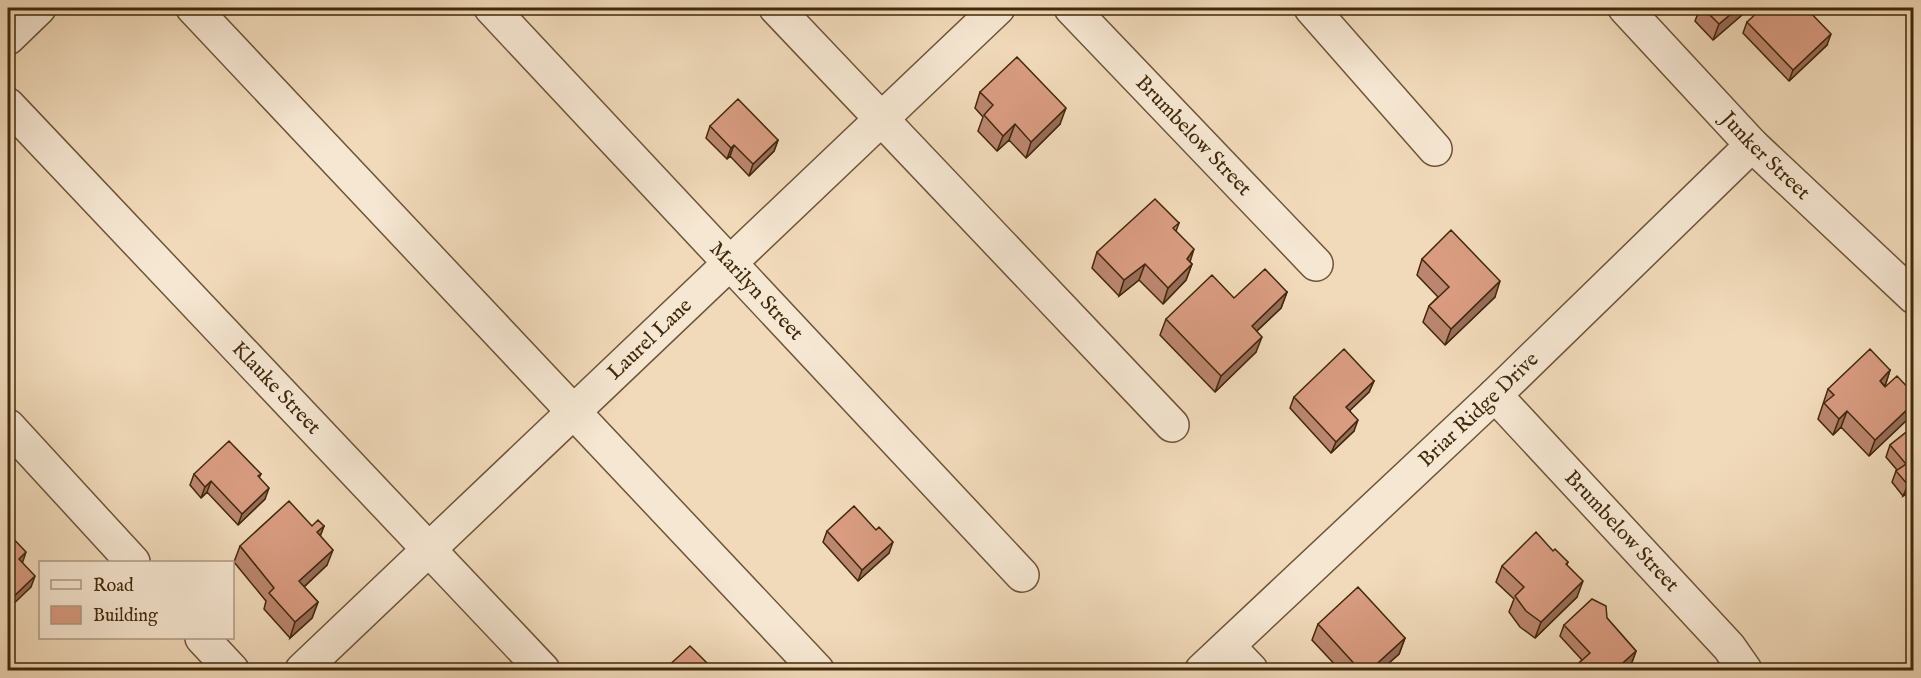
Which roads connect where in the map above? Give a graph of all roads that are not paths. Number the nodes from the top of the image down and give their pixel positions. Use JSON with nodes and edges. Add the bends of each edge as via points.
{"nodes":[{"id":1,"x":39,"y":8,"type":"edge"},
{"id":2,"x":193,"y":8,"type":"edge"},
{"id":3,"x":491,"y":8,"type":"edge"},
{"id":4,"x":776,"y":8,"type":"edge"},
{"id":5,"x":998,"y":8,"type":"edge"},
{"id":6,"x":1071,"y":8,"type":"edge"},
{"id":7,"x":1311,"y":8,"type":"edge"},
{"id":8,"x":1625,"y":8,"type":"edge"},
{"id":9,"x":8,"y":38,"type":"edge"},
{"id":10,"x":8,"y":105,"type":"edge"},
{"id":11,"x":881,"y":118,"type":"junction"},
{"id":12,"x":1752,"y":145,"type":"junction"},
{"id":13,"x":1435,"y":149,"type":"dead end"},
{"id":14,"x":730,"y":263,"type":"junction"},
{"id":15,"x":1316,"y":264,"type":"dead end"},
{"id":16,"x":1914,"y":297,"type":"edge"},
{"id":17,"x":1495,"y":395,"type":"junction"},
{"id":18,"x":574,"y":412,"type":"junction"},
{"id":19,"x":1172,"y":425,"type":"dead end"},
{"id":20,"x":8,"y":426,"type":"edge"},
{"id":21,"x":429,"y":550,"type":"junction"},
{"id":22,"x":132,"y":561,"type":"edge"},
{"id":23,"x":1022,"y":575,"type":"dead end"},
{"id":24,"x":203,"y":639,"type":"edge"},
{"id":25,"x":1228,"y":646,"type":"junction"},
{"id":26,"x":232,"y":670,"type":"edge"},
{"id":27,"x":302,"y":670,"type":"edge"},
{"id":28,"x":543,"y":670,"type":"edge"},
{"id":29,"x":817,"y":670,"type":"edge"},
{"id":30,"x":1202,"y":670,"type":"edge"},
{"id":31,"x":1251,"y":670,"type":"edge"},
{"id":32,"x":1745,"y":670,"type":"edge"}],
"edges":[{"from":1,"to":9,"type":"street"},
{"from":2,"to":18,"type":"street"},
{"from":3,"to":14,"type":"street","name":"Marilyn Street"},
{"from":4,"to":11,"type":"street"},
{"from":5,"to":11,"type":"street","name":"Laurel Lane"},
{"from":6,"to":15,"type":"street","name":"Brumbelow Street"},
{"from":7,"to":13,"type":"street"},
{"from":8,"to":12,"type":"street","name":"Junker Street"},
{"from":10,"to":21,"type":"street","name":"Klauke Street"},
{"from":11,"to":14,"type":"street","name":"Laurel Lane"},
{"from":11,"to":19,"type":"street"},
{"from":12,"to":16,"type":"street","name":"Junker Street"},
{"from":12,"to":17,"type":"street","name":"Briar Ridge Drive"},
{"from":14,"to":18,"type":"street","name":"Laurel Lane"},
{"from":14,"to":23,"type":"street","name":"Marilyn Street"},
{"from":17,"to":25,"type":"street","name":"Briar Ridge Drive"},
{"from":17,"to":32,"type":"street","name":"Brumbelow Street","via":[[1729,647]]},
{"from":18,"to":21,"type":"street","name":"Laurel Lane"},
{"from":18,"to":29,"type":"street"},
{"from":20,"to":22,"type":"street"},
{"from":21,"to":27,"type":"street","name":"Laurel Lane"},
{"from":21,"to":28,"type":"street","name":"Klauke Street"},
{"from":24,"to":26,"type":"street"},
{"from":25,"to":30,"type":"street","name":"Briar Ridge Drive"},
{"from":25,"to":31,"type":"street"}]}
